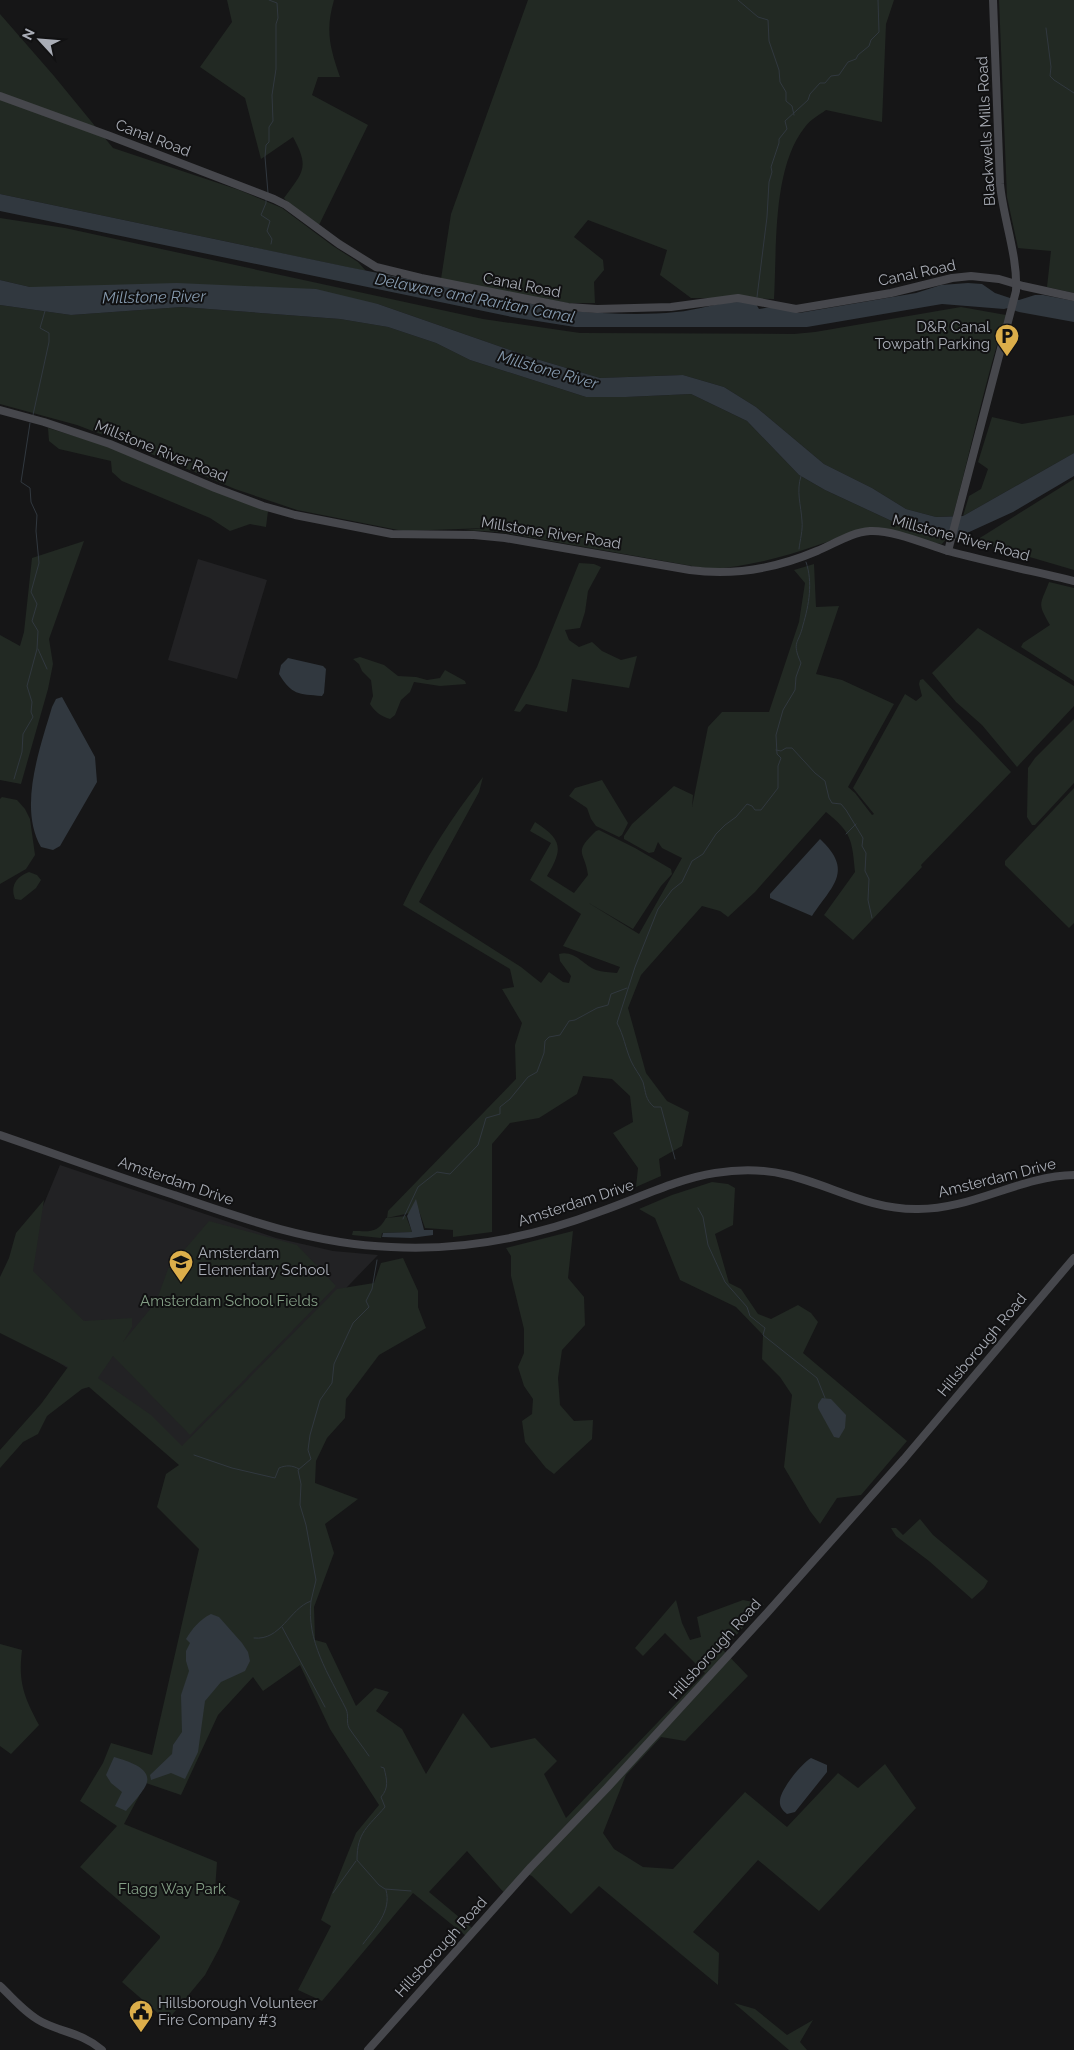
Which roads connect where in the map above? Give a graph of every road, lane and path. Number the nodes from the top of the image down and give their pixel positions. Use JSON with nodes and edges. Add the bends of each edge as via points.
{"nodes":[{"id":1,"x":993,"y":0,"type":"edge"},
{"id":2,"x":0,"y":96,"type":"edge"},
{"id":3,"x":1016,"y":284,"type":"junction"},
{"id":4,"x":1074,"y":297,"type":"edge"},
{"id":5,"x":0,"y":410,"type":"edge"},
{"id":6,"x":948,"y":551,"type":"junction"},
{"id":7,"x":1074,"y":581,"type":"edge"},
{"id":8,"x":0,"y":1135,"type":"edge"},
{"id":9,"x":1074,"y":1175,"type":"edge"},
{"id":10,"x":1074,"y":1258,"type":"edge"},
{"id":11,"x":0,"y":1986,"type":"edge"},
{"id":12,"x":102,"y":2050,"type":"edge"},
{"id":13,"x":368,"y":2050,"type":"edge"}],
"edges":[{"from":1,"to":3,"type":"street","name":"Blackwells Mills Road","via":[[1000,184]]},
{"from":2,"to":3,"type":"street","name":"Canal Road","via":[[274,199],[376,267],[540,303],[581,308],[643,308],[744,298],[796,309],[964,277],[988,277]]},
{"from":3,"to":4,"type":"street","name":"Canal Road"},
{"from":3,"to":6,"type":"street","name":"Blackwells Mills Road"},
{"from":5,"to":6,"type":"street","name":"Millstone River Road","via":[[110,444],[263,506],[378,532],[490,536],[720,573],[742,572],[796,559],[852,535],[870,531],[892,534]]},
{"from":6,"to":7,"type":"street","name":"Millstone River Road"},
{"from":8,"to":9,"type":"street","name":"Amsterdam Drive","via":[[276,1229],[338,1242],[403,1248],[466,1245],[535,1233],[580,1220],[684,1181],[726,1171],[777,1173],[868,1203],[918,1209],[952,1206],[1034,1180]]},
{"from":10,"to":13,"type":"street","name":"Hillsborough Road","via":[[904,1459]]},
{"from":11,"to":12,"type":"street","via":[[39,2020],[79,2035]]}]}
